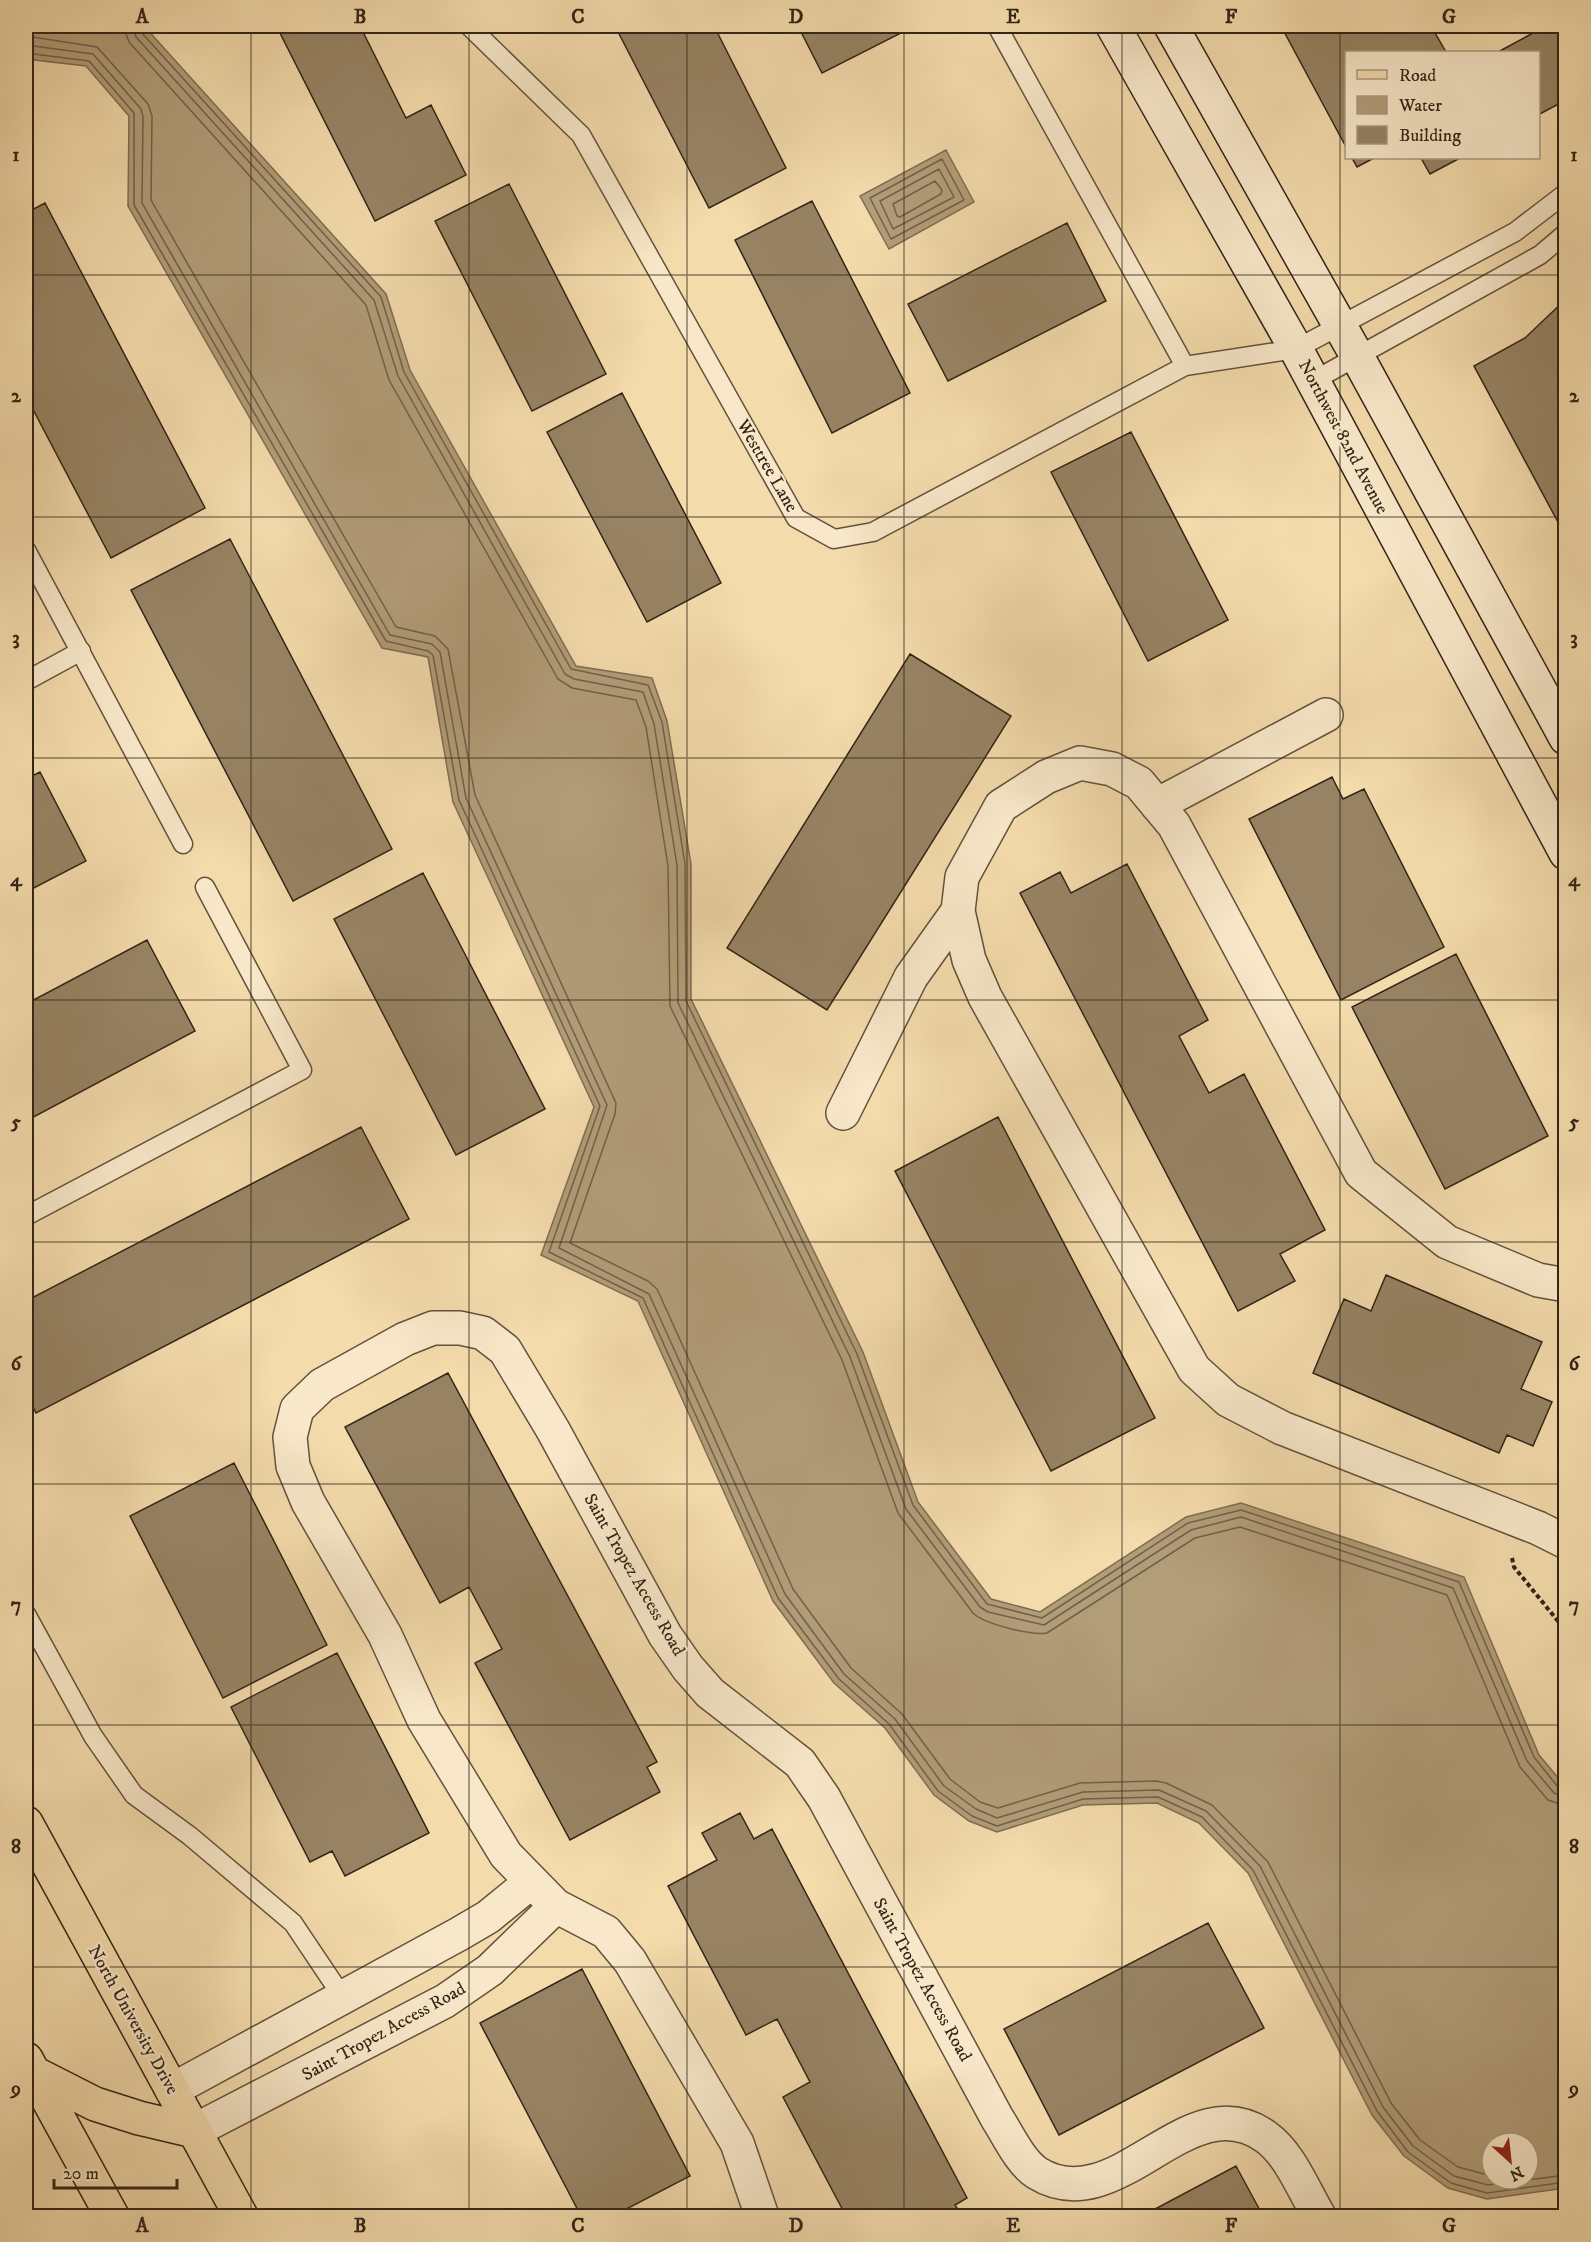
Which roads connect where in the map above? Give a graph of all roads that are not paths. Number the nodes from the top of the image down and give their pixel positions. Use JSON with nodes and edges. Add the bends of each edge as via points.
{"nodes":[{"id":1,"x":469,"y":26,"type":"edge"},
{"id":2,"x":997,"y":26,"type":"edge"},
{"id":3,"x":1113,"y":26,"type":"edge"},
{"id":4,"x":1171,"y":26,"type":"edge"},
{"id":5,"x":1566,"y":193,"type":"edge"},
{"id":6,"x":1566,"y":233,"type":"edge"},
{"id":7,"x":1340,"y":325,"type":"junction"},
{"id":8,"x":1296,"y":350,"type":"junction"},
{"id":9,"x":1357,"y":356,"type":"junction"},
{"id":10,"x":1185,"y":366,"type":"junction"},
{"id":11,"x":1312,"y":381,"type":"junction"},
{"id":12,"x":26,"y":550,"type":"edge"},
{"id":13,"x":81,"y":651,"type":"junction"},
{"id":14,"x":26,"y":681,"type":"edge"},
{"id":15,"x":1326,"y":715,"type":"dead end"},
{"id":16,"x":1566,"y":738,"type":"edge"},
{"id":17,"x":1157,"y":805,"type":"junction"},
{"id":18,"x":183,"y":844,"type":"dead end"},
{"id":19,"x":1566,"y":853,"type":"edge"},
{"id":20,"x":205,"y":887,"type":"dead end"},
{"id":21,"x":958,"y":911,"type":"junction"},
{"id":22,"x":843,"y":1113,"type":"dead end"},
{"id":23,"x":26,"y":1216,"type":"edge"},
{"id":24,"x":1566,"y":1285,"type":"edge"},
{"id":25,"x":1566,"y":1542,"type":"edge"},
{"id":26,"x":26,"y":1614,"type":"edge"},
{"id":27,"x":26,"y":1823,"type":"edge"},
{"id":28,"x":531,"y":1882,"type":"junction"},
{"id":29,"x":556,"y":1906,"type":"junction"},
{"id":30,"x":344,"y":1999,"type":"junction"},
{"id":31,"x":369,"y":2041,"type":"junction"},
{"id":32,"x":29,"y":2066,"type":"edge"},
{"id":33,"x":172,"y":2090,"type":"junction"},
{"id":34,"x":194,"y":2131,"type":"junction"},
{"id":35,"x":112,"y":2217,"type":"edge"},
{"id":36,"x":240,"y":2217,"type":"edge"},
{"id":37,"x":762,"y":2217,"type":"edge"},
{"id":38,"x":1318,"y":2217,"type":"edge"}],
"edges":[{"from":1,"to":10,"type":"lane","name":"Westtree Lane","via":[[581,135],[796,518],[834,539],[873,532]]},
{"from":2,"to":10,"type":"lane"},
{"from":3,"to":8,"type":"street","name":"Northwest 82nd Avenue"},
{"from":4,"to":7,"type":"street"},
{"from":5,"to":7,"type":"lane","via":[[1515,232]]},
{"from":6,"to":9,"type":"lane","via":[[1540,255]]},
{"from":7,"to":8,"type":"lane"},
{"from":7,"to":9,"type":"street"},
{"from":8,"to":10,"type":"lane","name":"Westtree Lane"},
{"from":8,"to":11,"type":"street","name":"Northwest 82nd Avenue"},
{"from":9,"to":11,"type":"lane"},
{"from":9,"to":16,"type":"street"},
{"from":11,"to":19,"type":"street","name":"Northwest 82nd Avenue"},
{"from":12,"to":13,"type":"lane"},
{"from":13,"to":14,"type":"lane"},
{"from":13,"to":18,"type":"lane"},
{"from":15,"to":17,"type":"street"},
{"from":17,"to":21,"type":"street","via":[[1139,783],[1112,769],[1080,763],[1046,777],[1001,806],[962,877]]},
{"from":17,"to":24,"type":"street","via":[[1174,825],[1361,1173],[1447,1242],[1538,1280]]},
{"from":20,"to":23,"type":"lane","via":[[302,1070]]},
{"from":21,"to":22,"type":"street","via":[[911,977]]},
{"from":21,"to":25,"type":"street","via":[[969,960],[985,997],[1194,1369],[1228,1400],[1282,1428]]},
{"from":26,"to":30,"type":"lane","via":[[93,1736],[134,1795],[190,1836],[293,1923]]},
{"from":27,"to":33,"type":"main road","name":"North University Drive"},
{"from":28,"to":29,"type":"street","name":"Saint Tropez Access Road"},
{"from":28,"to":30,"type":"street","via":[[488,1917]]},
{"from":28,"to":38,"type":"street","name":"Saint Tropez Access Road","via":[[506,1855],[424,1720],[385,1635],[308,1502],[292,1466],[290,1437],[297,1408],[322,1385],[405,1339],[433,1328],[483,1333],[505,1350],[665,1635],[710,1693],[800,1763],[824,1798],[997,2118],[1036,2172],[1060,2182],[1090,2183],[1116,2173],[1194,2129],[1221,2123],[1244,2126],[1266,2136],[1281,2151]]},
{"from":29,"to":31,"type":"street","name":"Saint Tropez Access Road","via":[[471,1985]]},
{"from":29,"to":37,"type":"street","name":"Saint Tropez Access Road","via":[[606,1932],[630,1961],[738,2143]]},
{"from":30,"to":31,"type":"street"},
{"from":30,"to":33,"type":"street"},
{"from":31,"to":34,"type":"street","name":"Saint Tropez Access Road"},
{"from":32,"to":34,"type":"main road","via":[[95,2104]]},
{"from":32,"to":35,"type":"main road"},
{"from":33,"to":34,"type":"main road","name":"North University Drive"},
{"from":34,"to":36,"type":"main road","name":"North University Drive"}]}
